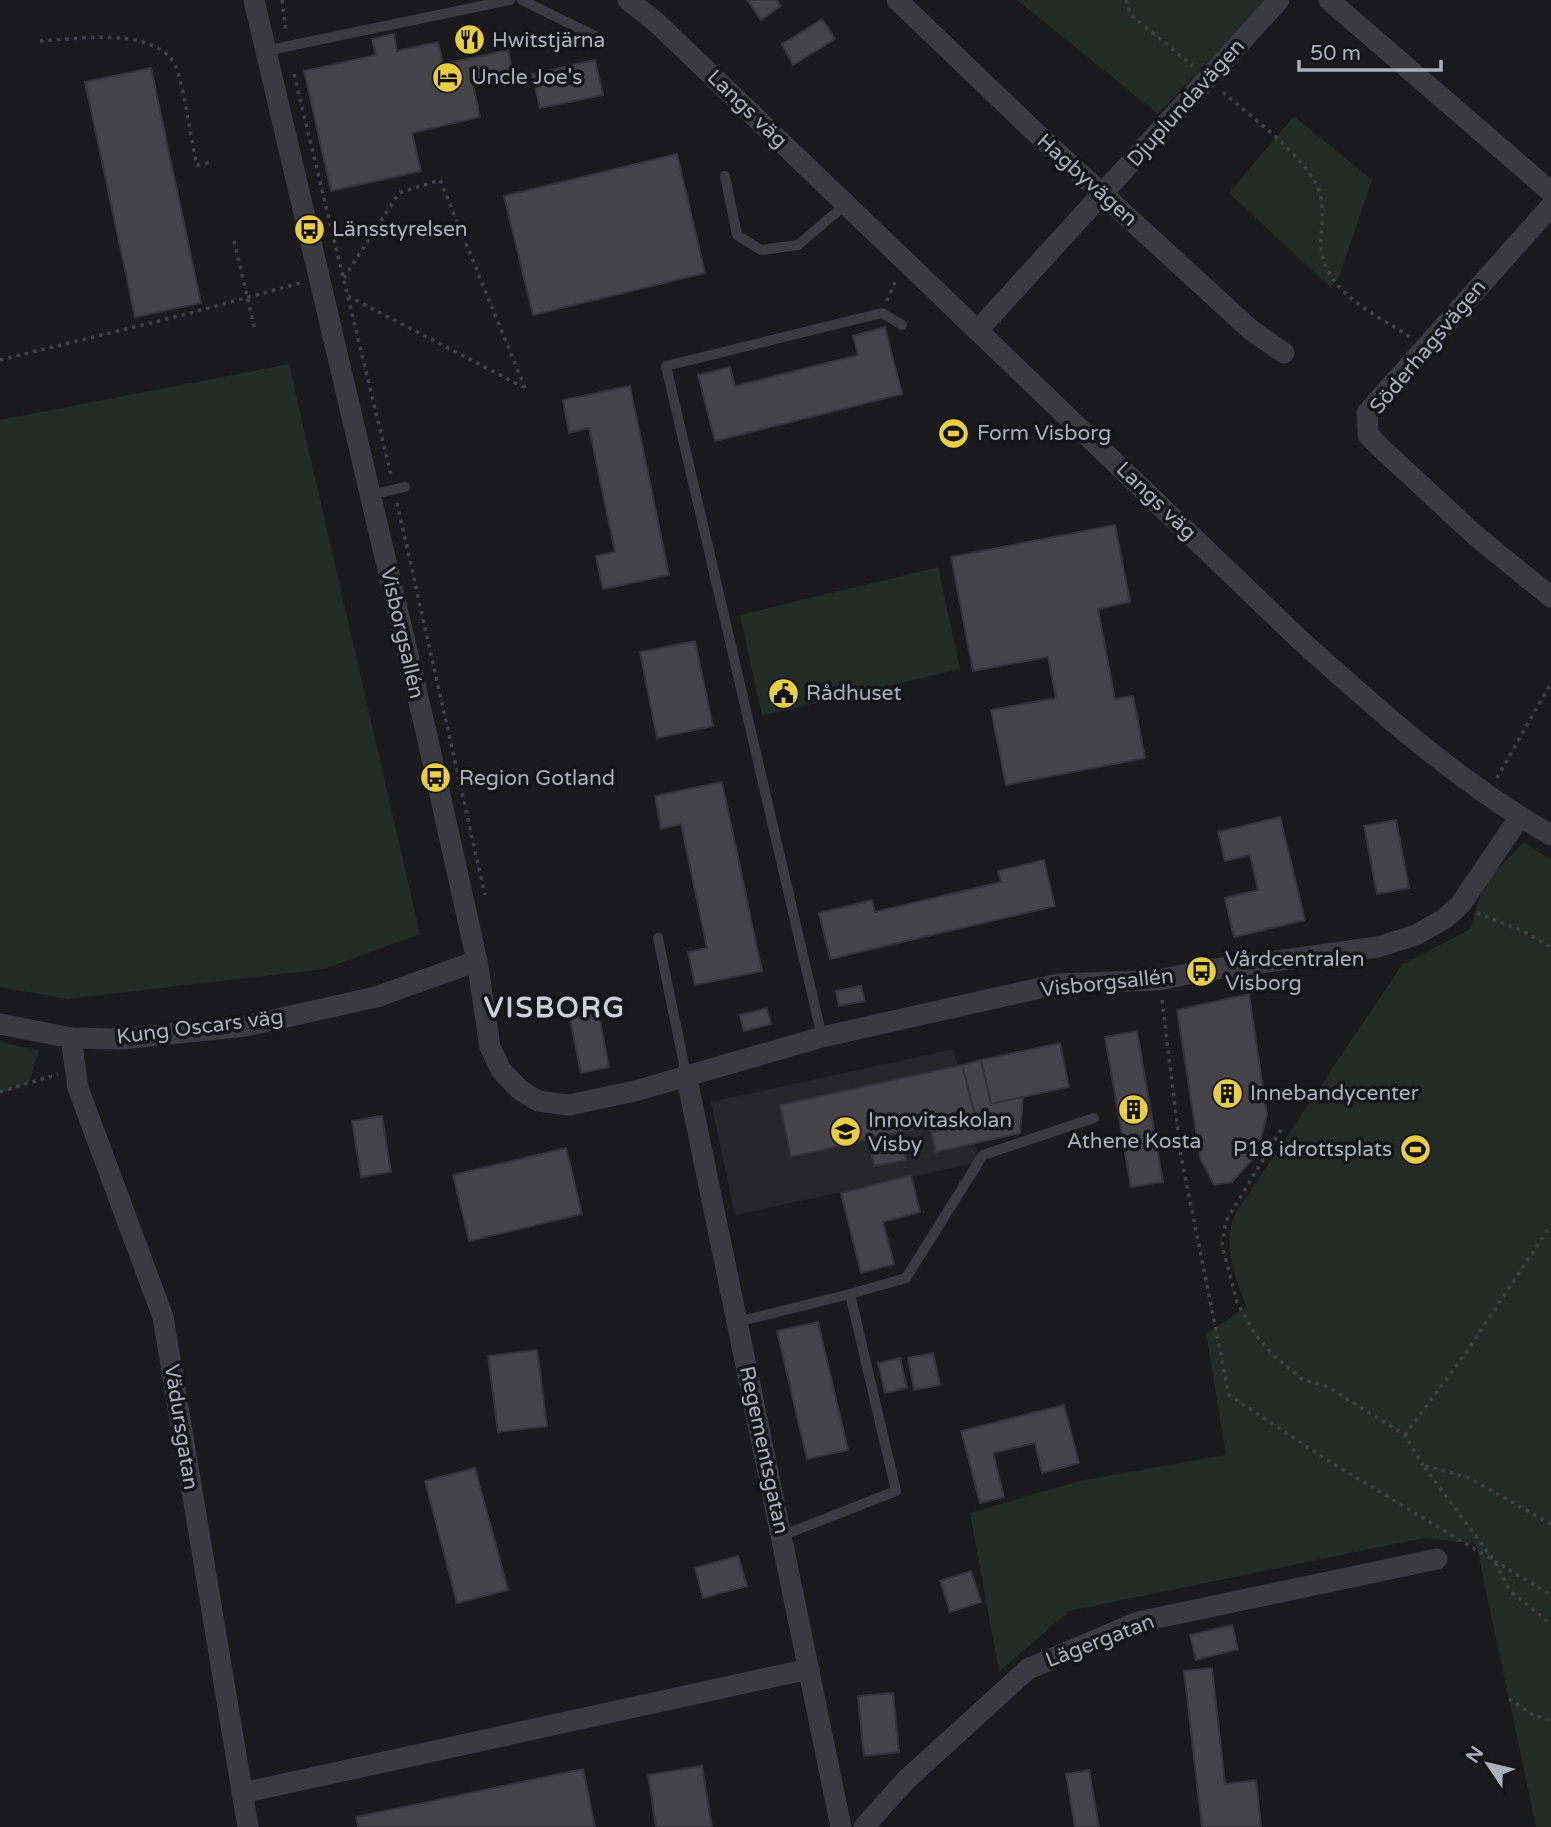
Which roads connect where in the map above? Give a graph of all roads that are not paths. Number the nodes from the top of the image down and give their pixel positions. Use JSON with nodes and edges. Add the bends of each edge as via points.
{"nodes":[{"id":1,"x":254,"y":0,"type":"edge"},
{"id":2,"x":510,"y":0,"type":"edge"},
{"id":3,"x":522,"y":0,"type":"edge"},
{"id":4,"x":628,"y":0,"type":"edge"},
{"id":5,"x":897,"y":0,"type":"edge"},
{"id":6,"x":1279,"y":0,"type":"edge"},
{"id":7,"x":1329,"y":0,"type":"edge"},
{"id":8,"x":597,"y":37,"type":"dead end"},
{"id":9,"x":265,"y":51,"type":"junction"},
{"id":10,"x":725,"y":176,"type":"dead end"},
{"id":11,"x":1551,"y":192,"type":"edge"},
{"id":12,"x":1103,"y":195,"type":"junction"},
{"id":13,"x":846,"y":204,"type":"junction"},
{"id":14,"x":1551,"y":206,"type":"edge"},
{"id":15,"x":902,"y":325,"type":"dead end"},
{"id":16,"x":978,"y":330,"type":"junction"},
{"id":17,"x":1284,"y":353,"type":"dead end"},
{"id":18,"x":405,"y":487,"type":"dead end"},
{"id":19,"x":370,"y":495,"type":"junction"},
{"id":20,"x":1551,"y":597,"type":"edge"},
{"id":21,"x":1520,"y":818,"type":"junction"},
{"id":22,"x":1551,"y":835,"type":"edge"},
{"id":23,"x":658,"y":938,"type":"dead end"},
{"id":24,"x":477,"y":961,"type":"junction"},
{"id":25,"x":0,"y":1024,"type":"edge"},
{"id":26,"x":822,"y":1037,"type":"junction"},
{"id":27,"x":71,"y":1038,"type":"junction"},
{"id":28,"x":686,"y":1074,"type":"junction"},
{"id":29,"x":1094,"y":1118,"type":"dead end"},
{"id":30,"x":850,"y":1294,"type":"junction"},
{"id":31,"x":737,"y":1322,"type":"junction"},
{"id":32,"x":781,"y":1536,"type":"junction"},
{"id":33,"x":1437,"y":1559,"type":"dead end"},
{"id":34,"x":809,"y":1669,"type":"junction"},
{"id":35,"x":242,"y":1793,"type":"junction"},
{"id":36,"x":248,"y":1827,"type":"edge"},
{"id":37,"x":841,"y":1827,"type":"edge"},
{"id":38,"x":864,"y":1827,"type":"edge"}],
"edges":[{"from":1,"to":9,"type":"street","name":"Visborgsallén"},
{"from":2,"to":9,"type":"lane"},
{"from":3,"to":8,"type":"lane"},
{"from":4,"to":13,"type":"street","name":"Langs väg"},
{"from":5,"to":12,"type":"street","name":"Hagbyvägen"},
{"from":6,"to":12,"type":"street","name":"Djuplundavägen"},
{"from":7,"to":11,"type":"street"},
{"from":9,"to":19,"type":"street","name":"Visborgsallén"},
{"from":10,"to":13,"type":"lane","via":[[737,235],[761,250],[798,245]]},
{"from":12,"to":16,"type":"street","name":"Djuplundavägen"},
{"from":12,"to":17,"type":"street","name":"Hagbyvägen","via":[[1251,330]]},
{"from":13,"to":16,"type":"street","name":"Langs väg"},
{"from":14,"to":20,"type":"street","name":"Söderhagsvägen","via":[[1367,413],[1368,435],[1476,536]]},
{"from":15,"to":26,"type":"lane","via":[[882,313],[666,366]]},
{"from":16,"to":21,"type":"street","name":"Langs väg","via":[[1359,693]]},
{"from":18,"to":19,"type":"lane"},
{"from":19,"to":24,"type":"street","name":"Visborgsallén"},
{"from":21,"to":22,"type":"street","name":"Langs väg"},
{"from":21,"to":26,"type":"street","name":"Visborgsallén","via":[[1460,905],[1416,935],[1378,947],[1159,980],[1058,984]]},
{"from":23,"to":28,"type":"lane"},
{"from":24,"to":27,"type":"street","name":"Kung Oscars väg","via":[[376,997],[246,1026],[122,1039]]},
{"from":24,"to":28,"type":"street","name":"Visborgsallén","via":[[490,1047],[501,1070],[538,1101],[569,1105]]},
{"from":25,"to":27,"type":"street","name":"Kung Oscars väg"},
{"from":26,"to":28,"type":"street","name":"Visborgsallén"},
{"from":27,"to":35,"type":"street","name":"Vädursgatan","via":[[78,1088],[163,1317]]},
{"from":28,"to":31,"type":"street","name":"Regementsgatan"},
{"from":29,"to":30,"type":"lane","via":[[983,1155],[906,1278]]},
{"from":30,"to":31,"type":"lane"},
{"from":30,"to":32,"type":"lane","via":[[896,1492]]},
{"from":31,"to":32,"type":"street","name":"Regementsgatan"},
{"from":32,"to":34,"type":"street","name":"Regementsgatan"},
{"from":33,"to":38,"type":"street","name":"Lägergatan","via":[[1139,1622],[1028,1670],[906,1780]]},
{"from":34,"to":35,"type":"street"},
{"from":34,"to":37,"type":"street","name":"Regementsgatan"},
{"from":35,"to":36,"type":"street","name":"Vädursgatan"}]}
